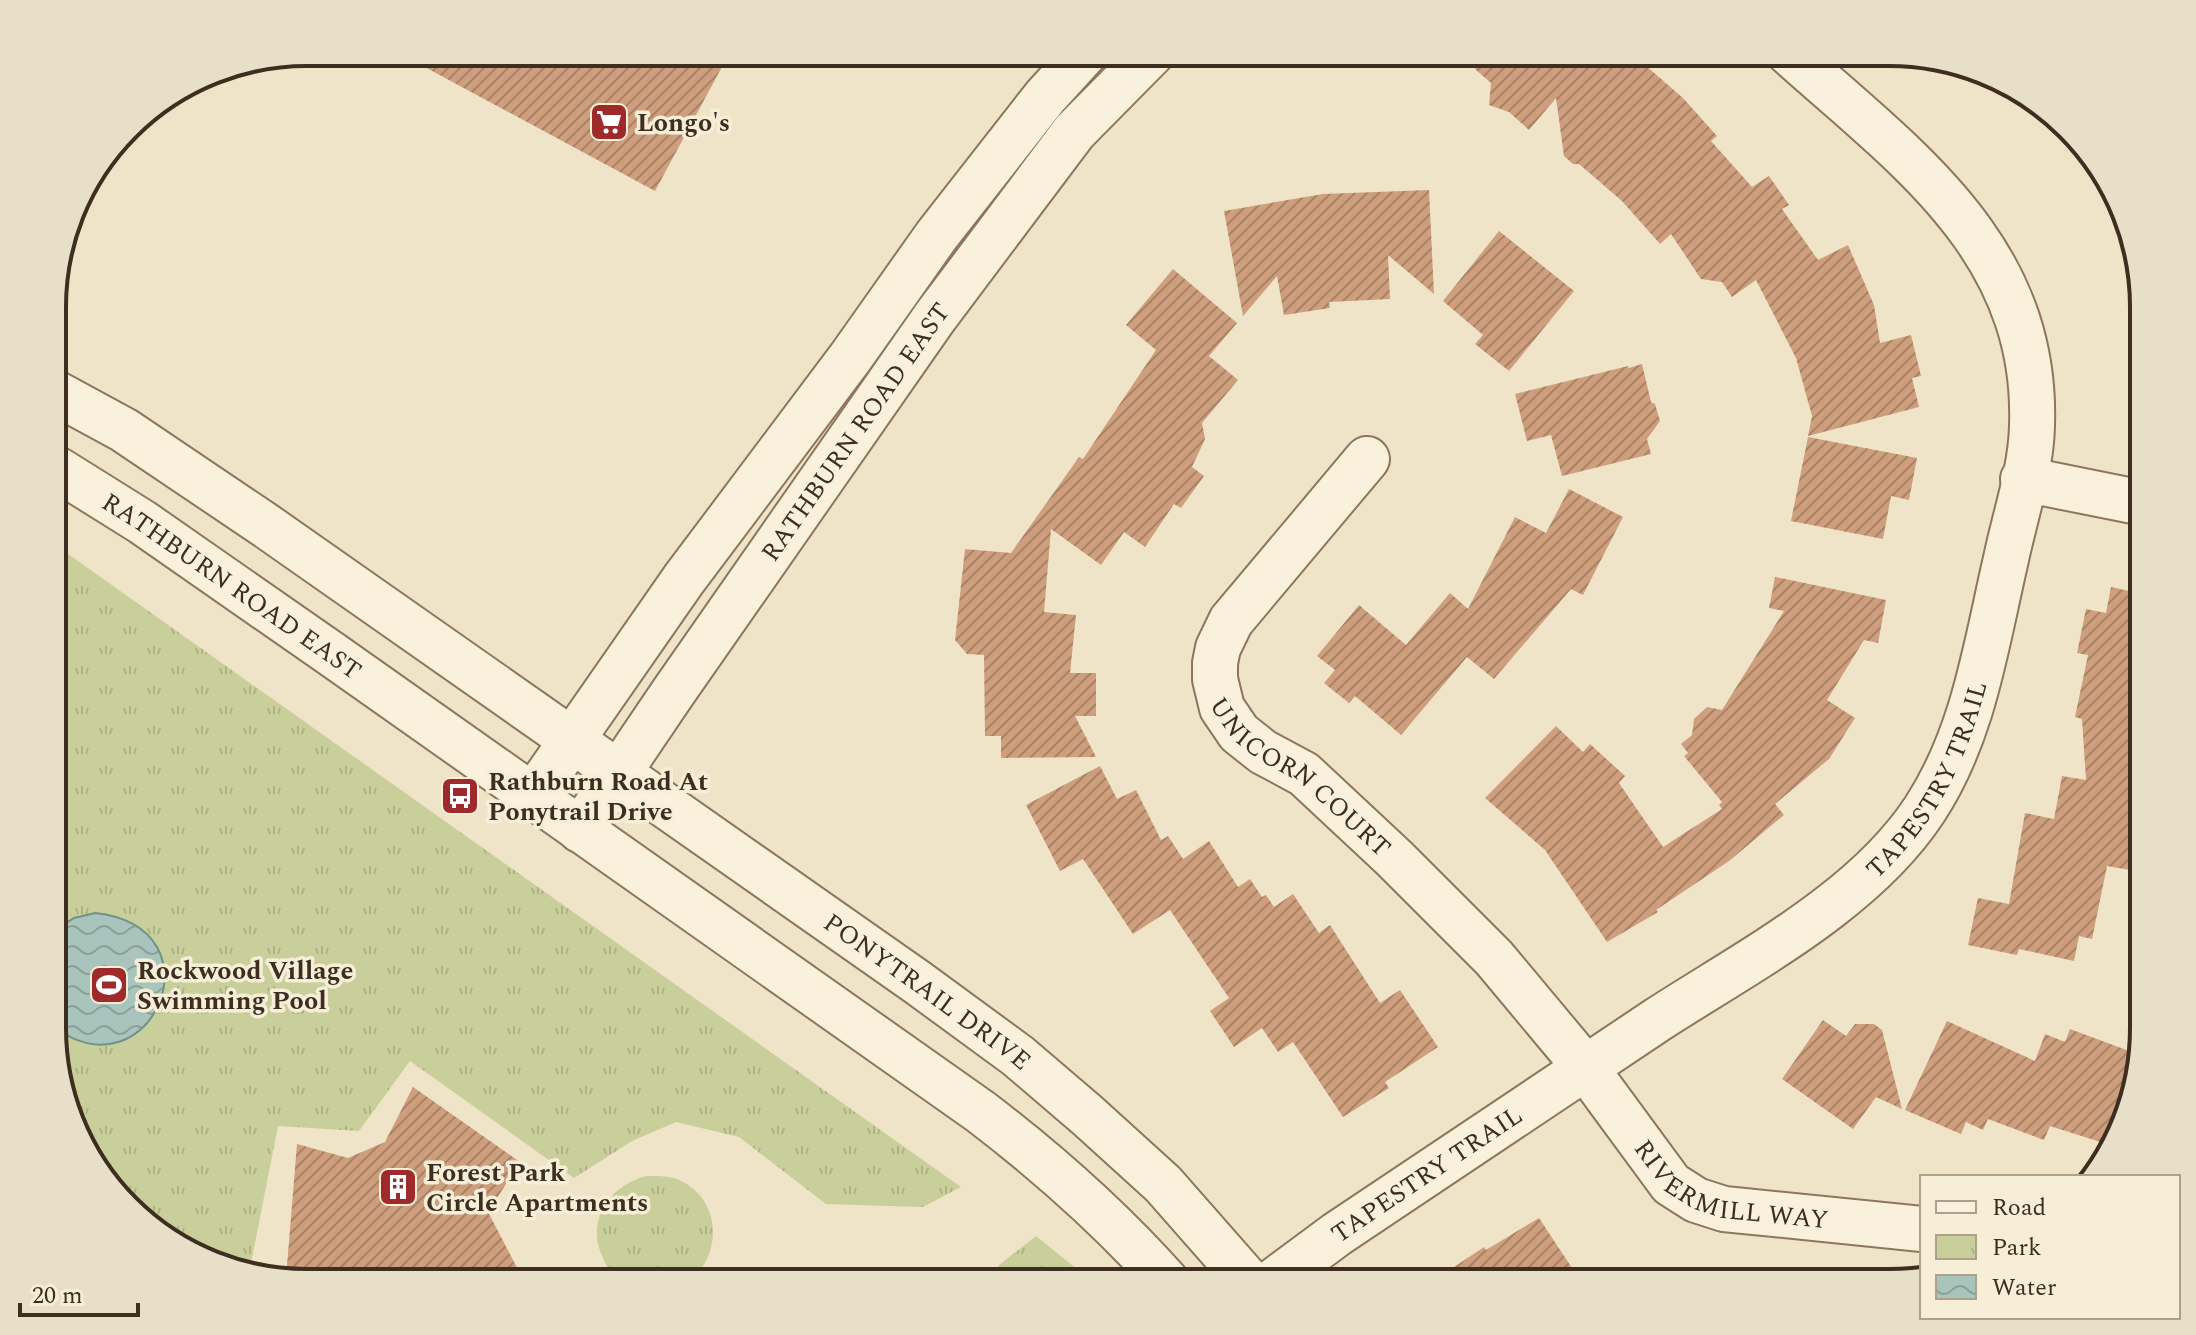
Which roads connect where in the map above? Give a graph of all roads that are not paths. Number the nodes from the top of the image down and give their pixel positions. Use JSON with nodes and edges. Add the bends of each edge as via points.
{"nodes":[{"id":1,"x":1073,"y":66,"type":"edge"},
{"id":2,"x":1139,"y":66,"type":"edge"},
{"id":3,"x":1804,"y":66,"type":"edge"},
{"id":4,"x":66,"y":399,"type":"edge"},
{"id":5,"x":1367,"y":459,"type":"dead end"},
{"id":6,"x":66,"y":474,"type":"edge"},
{"id":7,"x":2023,"y":479,"type":"junction"},
{"id":8,"x":2129,"y":500,"type":"edge"},
{"id":9,"x":572,"y":740,"type":"junction"},
{"id":10,"x":619,"y":773,"type":"junction"},
{"id":11,"x":533,"y":796,"type":"junction"},
{"id":12,"x":580,"y":830,"type":"junction"},
{"id":13,"x":1585,"y":1067,"type":"junction"},
{"id":14,"x":1920,"y":1229,"type":"edge"},
{"id":15,"x":1155,"y":1268,"type":"edge"},
{"id":16,"x":1237,"y":1268,"type":"edge"},
{"id":17,"x":1291,"y":1268,"type":"edge"}],
"edges":[{"from":1,"to":9,"type":"street","name":"RATHBURN ROAD EAST","via":[[937,235]]},
{"from":2,"to":10,"type":"street","name":"RATHBURN ROAD EAST","via":[[1074,132],[935,317]]},
{"from":3,"to":7,"type":"street","name":"TAPESTRY TRAIL","via":[[1938,187],[2000,274],[2017,319],[2031,391],[2032,428]]},
{"from":4,"to":9,"type":"street","via":[[124,430]]},
{"from":5,"to":13,"type":"street","name":"UNICORN COURT","via":[[1231,621],[1215,663],[1222,708],[1239,733],[1304,774],[1405,869],[1494,958]]},
{"from":6,"to":11,"type":"street","name":"RATHBURN ROAD EAST"},
{"from":7,"to":8,"type":"street"},
{"from":7,"to":13,"type":"street","name":"TAPESTRY TRAIL","via":[[1976,691],[1958,751],[1924,811],[1890,855],[1816,917]]},
{"from":9,"to":10,"type":"street","name":"PONYTRAIL DRIVE"},
{"from":9,"to":11,"type":"street","name":"RATHBURN ROAD EAST"},
{"from":10,"to":12,"type":"street","name":"RATHBURN ROAD EAST"},
{"from":10,"to":16,"type":"street","name":"PONYTRAIL DRIVE","via":[[1018,1056],[1163,1184]]},
{"from":11,"to":12,"type":"street"},
{"from":12,"to":15,"type":"street","via":[[981,1112],[1052,1168]]},
{"from":13,"to":14,"type":"street","name":"RIVERMILL WAY","via":[[1671,1184],[1696,1200],[1724,1209]]},
{"from":13,"to":17,"type":"street","name":"TAPESTRY TRAIL"}]}
